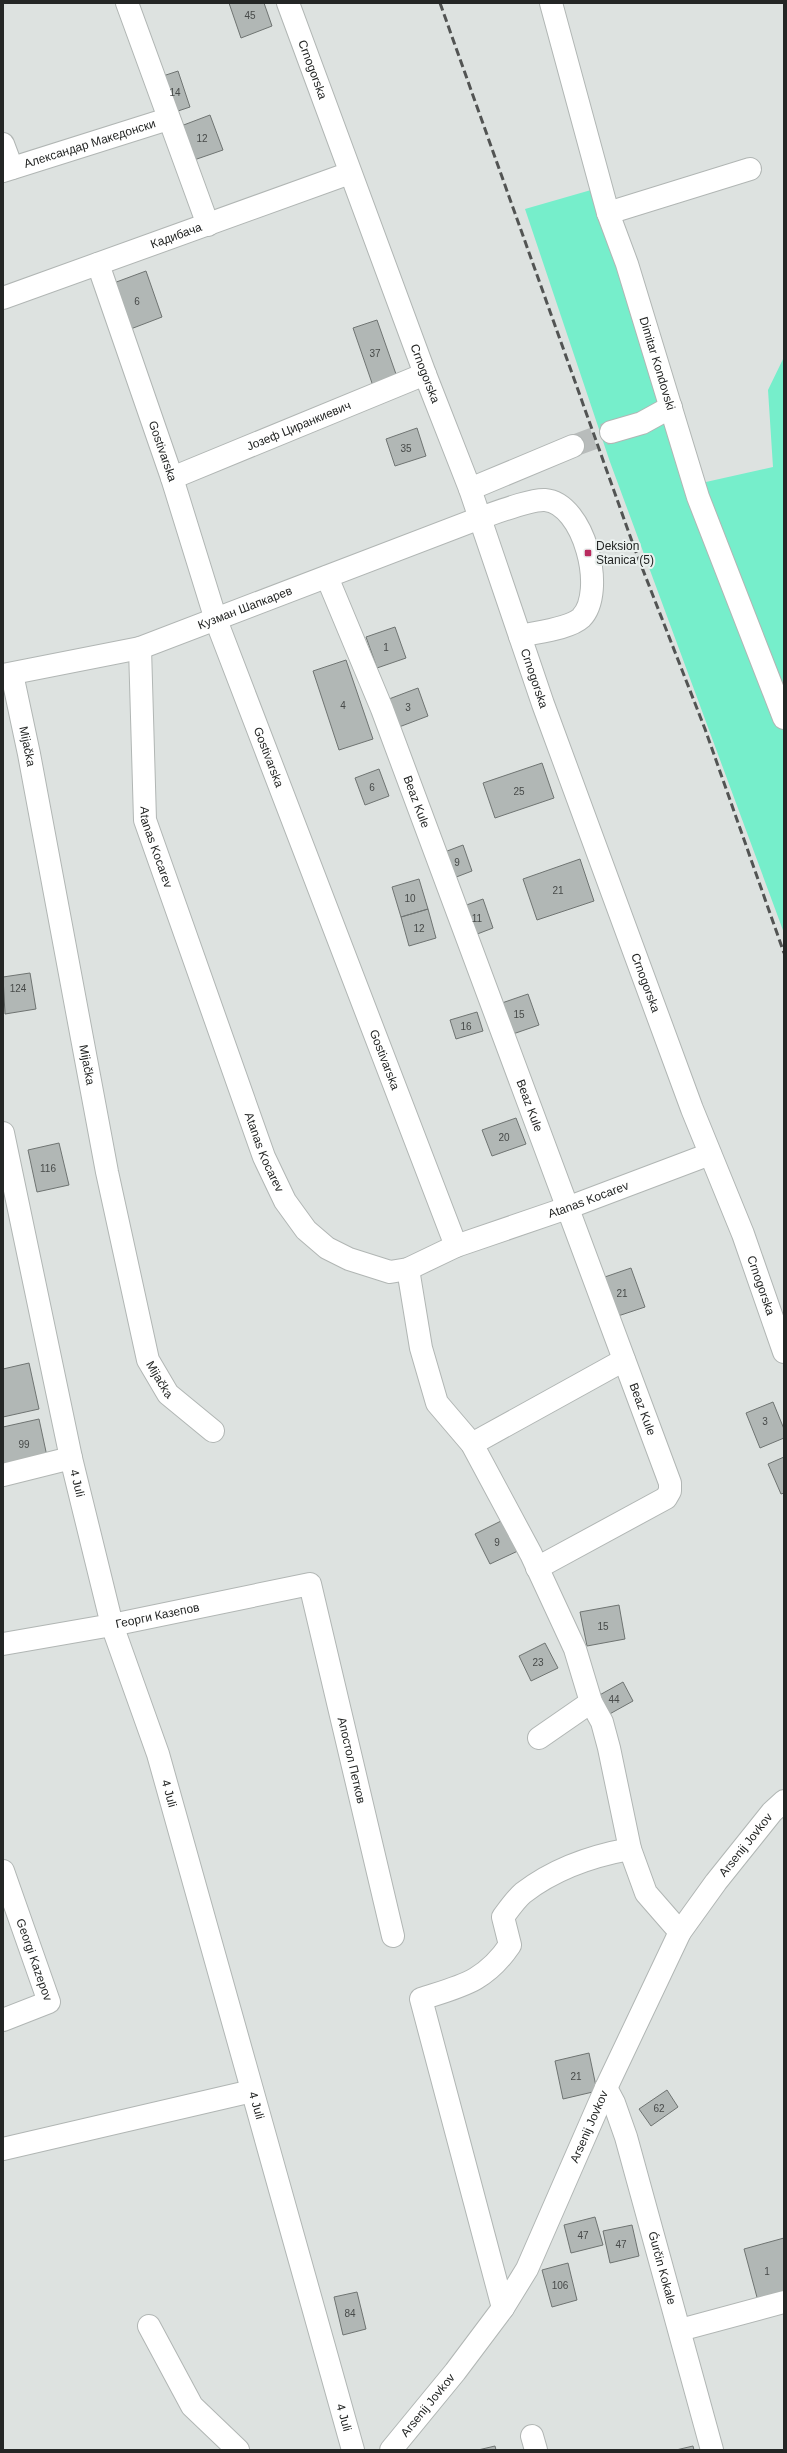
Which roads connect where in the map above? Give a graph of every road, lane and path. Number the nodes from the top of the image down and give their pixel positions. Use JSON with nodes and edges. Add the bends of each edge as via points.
{"nodes":[{"id":1,"x":127,"y":3,"type":"edge"},
{"id":2,"x":288,"y":3,"type":"edge"},
{"id":3,"x":551,"y":3,"type":"edge"},
{"id":4,"x":168,"y":119,"type":"junction"},
{"id":5,"x":3,"y":144,"type":"edge"},
{"id":6,"x":7,"y":169,"type":"edge"},
{"id":7,"x":750,"y":169,"type":"dead end"},
{"id":8,"x":350,"y":173,"type":"junction"},
{"id":9,"x":608,"y":212,"type":"junction"},
{"id":10,"x":208,"y":225,"type":"junction"},
{"id":11,"x":98,"y":264,"type":"junction"},
{"id":12,"x":3,"y":298,"type":"edge"},
{"id":13,"x":425,"y":374,"type":"junction"},
{"id":14,"x":671,"y":407,"type":"junction"},
{"id":15,"x":611,"y":432,"type":"tunnel mouth"},
{"id":16,"x":573,"y":446,"type":"tunnel mouth"},
{"id":17,"x":172,"y":478,"type":"junction"},
{"id":18,"x":470,"y":489,"type":"junction"},
{"id":19,"x":480,"y":518,"type":"junction"},
{"id":20,"x":327,"y":577,"type":"junction"},
{"id":21,"x":216,"y":620,"type":"junction"},
{"id":22,"x":520,"y":636,"type":"junction"},
{"id":23,"x":140,"y":648,"type":"junction"},
{"id":24,"x":7,"y":674,"type":"edge"},
{"id":25,"x":784,"y":718,"type":"edge"},
{"id":26,"x":3,"y":1133,"type":"edge"},
{"id":27,"x":710,"y":1154,"type":"junction"},
{"id":28,"x":8,"y":1187,"type":"edge"},
{"id":29,"x":567,"y":1208,"type":"junction"},
{"id":30,"x":456,"y":1246,"type":"junction"},
{"id":31,"x":408,"y":1269,"type":"junction"},
{"id":32,"x":784,"y":1352,"type":"edge"},
{"id":33,"x":624,"y":1360,"type":"junction"},
{"id":34,"x":213,"y":1431,"type":"dead end"},
{"id":35,"x":472,"y":1444,"type":"junction"},
{"id":36,"x":71,"y":1458,"type":"junction"},
{"id":37,"x":3,"y":1475,"type":"edge"},
{"id":38,"x":537,"y":1568,"type":"junction"},
{"id":39,"x":310,"y":1584,"type":"joint"},
{"id":40,"x":112,"y":1625,"type":"junction"},
{"id":41,"x":3,"y":1644,"type":"edge"},
{"id":42,"x":591,"y":1702,"type":"junction"},
{"id":43,"x":539,"y":1738,"type":"dead end"},
{"id":44,"x":784,"y":1801,"type":"edge"},
{"id":45,"x":630,"y":1849,"type":"junction"},
{"id":46,"x":3,"y":1871,"type":"edge"},
{"id":47,"x":680,"y":1932,"type":"junction"},
{"id":48,"x":393,"y":1936,"type":"dead end"},
{"id":49,"x":3,"y":2020,"type":"edge"},
{"id":50,"x":606,"y":2088,"type":"junction"},
{"id":51,"x":252,"y":2091,"type":"junction"},
{"id":52,"x":3,"y":2149,"type":"edge"},
{"id":53,"x":784,"y":2302,"type":"edge"},
{"id":54,"x":503,"y":2308,"type":"junction"},
{"id":55,"x":149,"y":2326,"type":"dead end"},
{"id":56,"x":680,"y":2330,"type":"junction"},
{"id":57,"x":238,"y":2450,"type":"edge"},
{"id":58,"x":353,"y":2450,"type":"edge"},
{"id":59,"x":391,"y":2450,"type":"edge"},
{"id":60,"x":712,"y":2450,"type":"edge"}],
"edges":[{"from":1,"to":4,"type":"street","name":"Александар Македонски"},
{"from":2,"to":8,"type":"street","name":"Crnogorska"},
{"from":3,"to":9,"type":"street","name":"Dimitar Kondovski"},
{"from":4,"to":6,"type":"street","name":"Александар Македонски"},
{"from":4,"to":10,"type":"street","name":"Александар Македонски"},
{"from":5,"to":6,"type":"street","name":"Александар Македонски"},
{"from":7,"to":9,"type":"street"},
{"from":8,"to":10,"type":"street","name":"Кадибача"},
{"from":8,"to":13,"type":"street","name":"Crnogorska"},
{"from":9,"to":14,"type":"street","name":"Dimitar Kondovski","via":[[627,264]]},
{"from":10,"to":11,"type":"street","name":"Кадибача"},
{"from":11,"to":12,"type":"street","name":"Кадибача"},
{"from":11,"to":17,"type":"street","name":"Gostivarska"},
{"from":13,"to":17,"type":"street","name":"Јозеф Циранкиевич"},
{"from":13,"to":18,"type":"street","name":"Crnogorska"},
{"from":14,"to":15,"type":"street","via":[[642,423]]},
{"from":14,"to":25,"type":"street","name":"Dimitar Kondovski","via":[[698,497]]},
{"from":16,"to":18,"type":"street"},
{"from":17,"to":21,"type":"street","name":"Gostivarska"},
{"from":18,"to":19,"type":"street","name":"Crnogorska"},
{"from":19,"to":20,"type":"street","name":"Кузман Шапкарев"},
{"from":19,"to":22,"type":"street","name":"Crnogorska"},
{"from":19,"to":22,"type":"street","name":"Кузман Шапкарев","via":[[508,508],[545,500],[563,507],[577,524],[586,545],[592,589],[588,608],[581,618],[571,624]]},
{"from":20,"to":21,"type":"street","name":"Кузман Шапкарев"},
{"from":20,"to":29,"type":"street","name":"Beaz Kule","via":[[382,708]]},
{"from":21,"to":23,"type":"street","name":"Кузман Шапкарев"},
{"from":21,"to":30,"type":"street","name":"Gostivarska"},
{"from":22,"to":27,"type":"street","name":"Crnogorska"},
{"from":23,"to":24,"type":"street","name":"Кузман Шапкарев"},
{"from":23,"to":31,"type":"street","name":"Atanas Kocarev","via":[[144,820],[264,1158],[284,1201],[306,1230],[327,1248],[349,1259],[390,1272]]},
{"from":24,"to":34,"type":"street","name":"Mijačka","via":[[29,754],[107,1172],[148,1360],[168,1394]]},
{"from":26,"to":28,"type":"street","name":"4 Juli"},
{"from":27,"to":29,"type":"street","name":"Atanas Kocarev"},
{"from":27,"to":32,"type":"street","name":"Crnogorska"},
{"from":28,"to":36,"type":"street","name":"4 Juli"},
{"from":29,"to":30,"type":"street","name":"Atanas Kocarev"},
{"from":29,"to":33,"type":"street","name":"Beaz Kule"},
{"from":30,"to":31,"type":"street","name":"Atanas Kocarev"},
{"from":31,"to":35,"type":"street","via":[[421,1348],[437,1403]]},
{"from":33,"to":35,"type":"street"},
{"from":33,"to":38,"type":"street","name":"Beaz Kule","via":[[670,1483],[670,1492],[666,1498]]},
{"from":35,"to":38,"type":"street"},
{"from":36,"to":37,"type":"street"},
{"from":36,"to":40,"type":"street","name":"4 Juli"},
{"from":38,"to":42,"type":"street","via":[[575,1650]]},
{"from":39,"to":40,"type":"street","name":"Георги Казепов"},
{"from":39,"to":48,"type":"street","name":"Апостол Петков"},
{"from":40,"to":41,"type":"street","name":"Георги Казепов"},
{"from":40,"to":51,"type":"street","name":"4 Juli","via":[[158,1754]]},
{"from":42,"to":43,"type":"street"},
{"from":42,"to":45,"type":"street","via":[[602,1722],[609,1748]]},
{"from":44,"to":47,"type":"street","name":"Arsenij Jovkov","via":[[772,1812],[716,1882]]},
{"from":45,"to":47,"type":"street","via":[[646,1893]]},
{"from":45,"to":54,"type":"street","via":[[577,1862],[522,1894],[503,1917],[510,1945],[501,1959],[474,1981],[421,1999]]},
{"from":46,"to":49,"type":"street","name":"Georgi Kazepov","via":[[49,2002]]},
{"from":47,"to":50,"type":"street","name":"Arsenij Jovkov"},
{"from":50,"to":54,"type":"street","name":"Arsenij Jovkov","via":[[527,2269]]},
{"from":50,"to":56,"type":"street","name":"Ǵurčin Kokale","via":[[626,2137]]},
{"from":51,"to":52,"type":"street"},
{"from":51,"to":58,"type":"street","name":"4 Juli"},
{"from":53,"to":56,"type":"street"},
{"from":54,"to":59,"type":"street","name":"Arsenij Jovkov"},
{"from":55,"to":57,"type":"street","via":[[192,2406]]},
{"from":56,"to":60,"type":"street","name":"Ǵurčin Kokale"}]}
